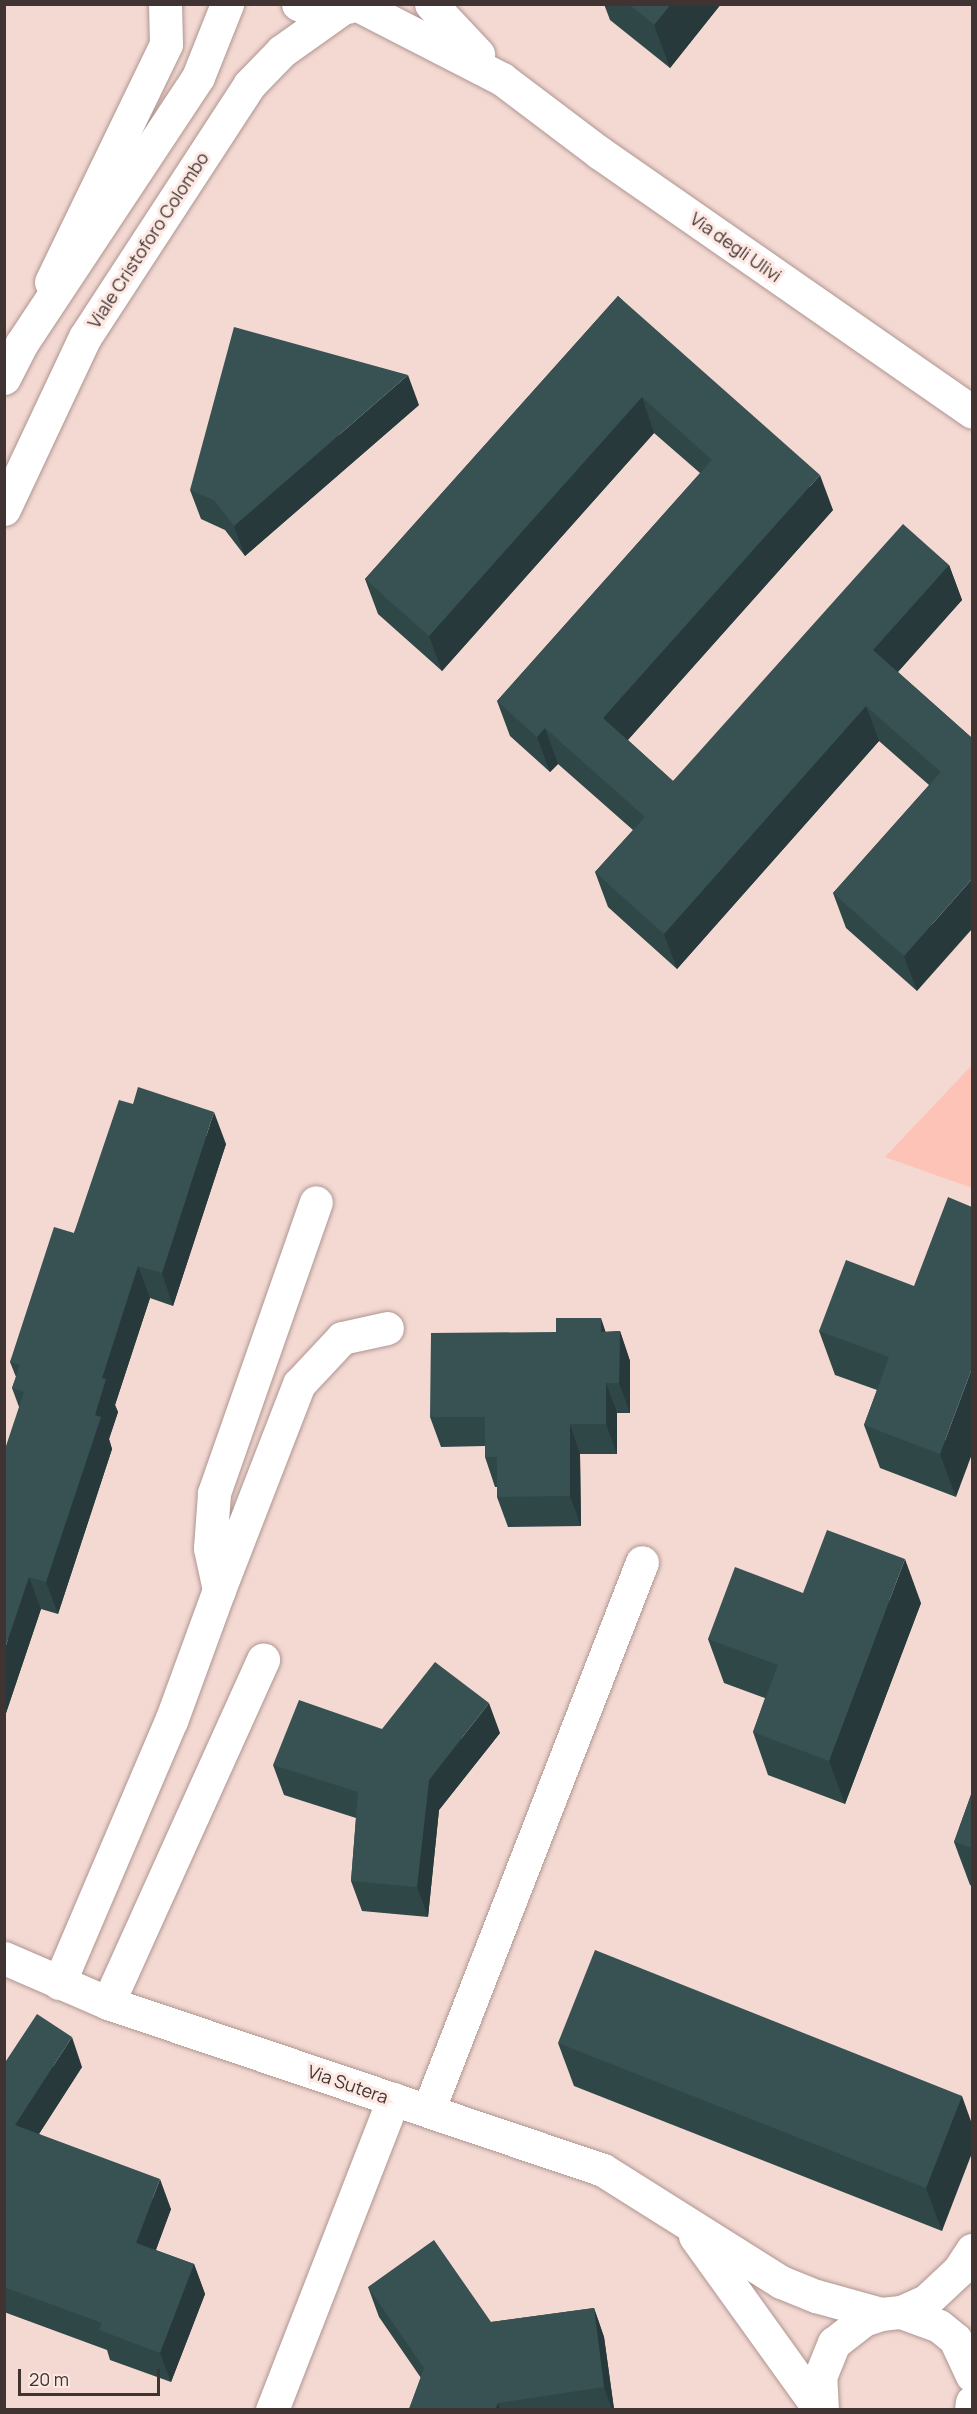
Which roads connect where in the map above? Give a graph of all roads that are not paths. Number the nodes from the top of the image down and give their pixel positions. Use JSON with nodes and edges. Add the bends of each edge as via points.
{"nodes":[{"id":1,"x":165,"y":4,"type":"edge"},
{"id":2,"x":227,"y":4,"type":"edge"},
{"id":3,"x":298,"y":4,"type":"edge"},
{"id":4,"x":431,"y":4,"type":"edge"},
{"id":5,"x":351,"y":6,"type":"edge"},
{"id":6,"x":502,"y":79,"type":"junction"},
{"id":7,"x":22,"y":343,"type":"junction"},
{"id":8,"x":4,"y":378,"type":"edge"},
{"id":9,"x":972,"y":412,"type":"edge"},
{"id":10,"x":4,"y":509,"type":"edge"},
{"id":11,"x":316,"y":1202,"type":"dead end"},
{"id":12,"x":387,"y":1328,"type":"dead end"},
{"id":13,"x":642,"y":1562,"type":"dead end"},
{"id":14,"x":219,"y":1590,"type":"junction"},
{"id":15,"x":263,"y":1659,"type":"dead end"},
{"id":16,"x":4,"y":1958,"type":"edge"},
{"id":17,"x":59,"y":1983,"type":"junction"},
{"id":18,"x":108,"y":2003,"type":"junction"},
{"id":19,"x":393,"y":2099,"type":"junction"},
{"id":20,"x":428,"y":2111,"type":"junction"},
{"id":21,"x":685,"y":2222,"type":"junction"},
{"id":22,"x":972,"y":2250,"type":"edge"},
{"id":23,"x":891,"y":2313,"type":"junction"},
{"id":24,"x":972,"y":2375,"type":"edge"},
{"id":25,"x":972,"y":2402,"type":"edge"},
{"id":26,"x":272,"y":2409,"type":"edge"},
{"id":27,"x":821,"y":2409,"type":"edge"},
{"id":28,"x":972,"y":2409,"type":"edge"}],
"edges":[{"from":1,"to":7,"type":"street","via":[[166,44]]},
{"from":2,"to":7,"type":"street","via":[[198,77]]},
{"from":3,"to":5,"type":"street","via":[[312,10]]},
{"from":4,"to":6,"type":"street"},
{"from":5,"to":6,"type":"street"},
{"from":5,"to":10,"type":"street","name":"Viale Cristoforo Colombo","via":[[282,51],[249,85],[85,337]]},
{"from":6,"to":9,"type":"street","name":"Via degli Ulivi","via":[[600,153]]},
{"from":7,"to":8,"type":"street"},
{"from":11,"to":14,"type":"street","via":[[214,1493],[210,1548]]},
{"from":12,"to":14,"type":"street","via":[[342,1338],[299,1384]]},
{"from":13,"to":20,"type":"street"},
{"from":14,"to":17,"type":"street","via":[[171,1721]]},
{"from":15,"to":18,"type":"street"},
{"from":16,"to":17,"type":"street","name":"Via Sutera"},
{"from":17,"to":18,"type":"street","name":"Via Sutera"},
{"from":18,"to":19,"type":"street","name":"Via Sutera"},
{"from":19,"to":20,"type":"street","name":"Via Sutera"},
{"from":19,"to":26,"type":"street"},
{"from":20,"to":21,"type":"street","name":"Via Sutera","via":[[603,2170]]},
{"from":21,"to":23,"type":"street","name":"Via Sutera","via":[[781,2282],[816,2296]]},
{"from":21,"to":27,"type":"street"},
{"from":22,"to":23,"type":"street","via":[[959,2270],[926,2301]]},
{"from":23,"to":24,"type":"street","name":"Via Sutera","via":[[921,2316],[947,2332],[966,2356]]},
{"from":23,"to":27,"type":"street","via":[[863,2320],[834,2343],[820,2377]]},
{"from":25,"to":28,"type":"street"}]}
